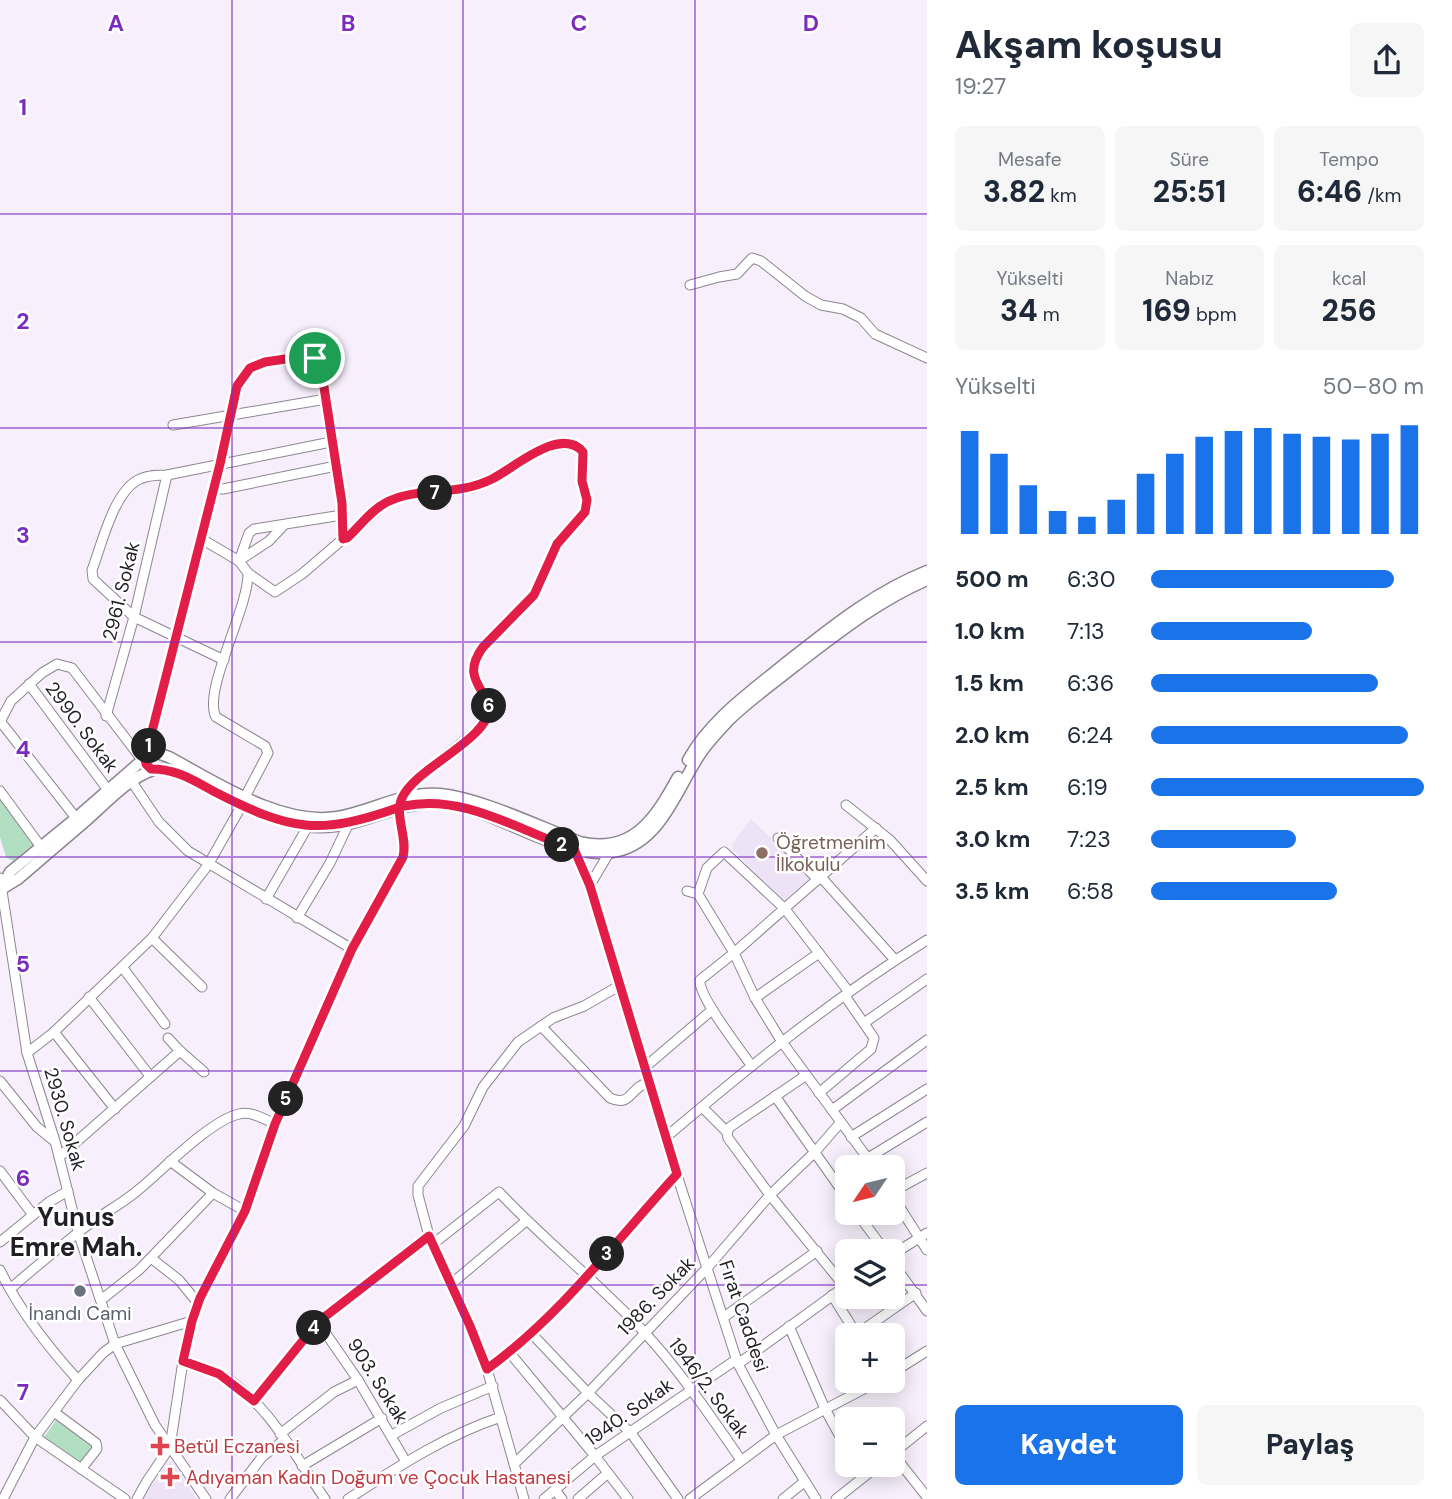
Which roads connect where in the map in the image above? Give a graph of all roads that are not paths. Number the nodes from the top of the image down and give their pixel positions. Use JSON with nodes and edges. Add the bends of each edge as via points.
{"nodes":[{"id":1,"x":690,"y":285,"type":"dead end"},
{"id":2,"x":927,"y":358,"type":"edge"},
{"id":3,"x":326,"y":399,"type":"junction"},
{"id":4,"x":231,"y":417,"type":"junction"},
{"id":5,"x":173,"y":425,"type":"dead end"},
{"id":6,"x":331,"y":442,"type":"junction"},
{"id":7,"x":220,"y":464,"type":"junction"},
{"id":8,"x":336,"y":466,"type":"junction"},
{"id":9,"x":167,"y":475,"type":"junction"},
{"id":10,"x":214,"y":489,"type":"junction"},
{"id":11,"x":342,"y":515,"type":"junction"},
{"id":12,"x":284,"y":525,"type":"junction"},
{"id":13,"x":200,"y":538,"type":"junction"},
{"id":14,"x":343,"y":539,"type":"junction"},
{"id":15,"x":239,"y":561,"type":"junction"},
{"id":16,"x":927,"y":570,"type":"edge"},
{"id":17,"x":248,"y":573,"type":"junction"},
{"id":18,"x":927,"y":580,"type":"edge"},
{"id":19,"x":134,"y":617,"type":"junction"},
{"id":20,"x":175,"y":636,"type":"junction"},
{"id":21,"x":224,"y":660,"type":"junction"},
{"id":22,"x":29,"y":684,"type":"junction"},
{"id":23,"x":106,"y":716,"type":"junction"},
{"id":24,"x":0,"y":722,"type":"edge"},
{"id":25,"x":153,"y":731,"type":"junction"},
{"id":26,"x":150,"y":758,"type":"junction"},
{"id":27,"x":132,"y":782,"type":"junction"},
{"id":28,"x":108,"y":790,"type":"junction"},
{"id":29,"x":0,"y":791,"type":"edge"},
{"id":30,"x":243,"y":801,"type":"junction"},
{"id":31,"x":401,"y":802,"type":"junction"},
{"id":32,"x":846,"y":805,"type":"dead end"},
{"id":33,"x":76,"y":818,"type":"junction"},
{"id":34,"x":349,"y":823,"type":"junction"},
{"id":35,"x":308,"y":826,"type":"junction"},
{"id":36,"x":876,"y":828,"type":"junction"},
{"id":37,"x":778,"y":838,"type":"dead end"},
{"id":38,"x":573,"y":844,"type":"junction"},
{"id":39,"x":41,"y":847,"type":"junction"},
{"id":40,"x":609,"y":853,"type":"junction"},
{"id":41,"x":208,"y":865,"type":"junction"},
{"id":42,"x":819,"y":879,"type":"junction"},
{"id":43,"x":927,"y":881,"type":"edge"},
{"id":44,"x":1,"y":885,"type":"edge"},
{"id":45,"x":590,"y":886,"type":"junction"},
{"id":46,"x":687,"y":891,"type":"dead end"},
{"id":47,"x":698,"y":894,"type":"junction"},
{"id":48,"x":266,"y":899,"type":"junction"},
{"id":49,"x":785,"y":909,"type":"junction"},
{"id":50,"x":297,"y":918,"type":"junction"},
{"id":51,"x":152,"y":938,"type":"junction"},
{"id":52,"x":927,"y":940,"type":"edge"},
{"id":53,"x":352,"y":949,"type":"junction"},
{"id":54,"x":734,"y":953,"type":"junction"},
{"id":55,"x":819,"y":953,"type":"junction"},
{"id":56,"x":895,"y":960,"type":"junction"},
{"id":57,"x":122,"y":968,"type":"junction"},
{"id":58,"x":927,"y":979,"type":"edge"},
{"id":59,"x":620,"y":986,"type":"junction"},
{"id":60,"x":202,"y":987,"type":"dead end"},
{"id":61,"x":847,"y":994,"type":"junction"},
{"id":62,"x":89,"y":997,"type":"junction"},
{"id":63,"x":755,"y":998,"type":"junction"},
{"id":64,"x":712,"y":1010,"type":"junction"},
{"id":65,"x":864,"y":1023,"type":"junction"},
{"id":66,"x":165,"y":1024,"type":"dead end"},
{"id":67,"x":541,"y":1026,"type":"junction"},
{"id":68,"x":54,"y":1031,"type":"junction"},
{"id":69,"x":168,"y":1038,"type":"dead end"},
{"id":70,"x":927,"y":1040,"type":"edge"},
{"id":71,"x":782,"y":1042,"type":"junction"},
{"id":72,"x":180,"y":1051,"type":"junction"},
{"id":73,"x":27,"y":1052,"type":"junction"},
{"id":74,"x":751,"y":1065,"type":"junction"},
{"id":75,"x":644,"y":1068,"type":"junction"},
{"id":76,"x":204,"y":1072,"type":"dead end"},
{"id":77,"x":149,"y":1076,"type":"junction"},
{"id":78,"x":805,"y":1076,"type":"junction"},
{"id":79,"x":0,"y":1081,"type":"edge"},
{"id":80,"x":648,"y":1083,"type":"junction"},
{"id":81,"x":927,"y":1089,"type":"edge"},
{"id":82,"x":819,"y":1093,"type":"junction"},
{"id":83,"x":775,"y":1096,"type":"junction"},
{"id":84,"x":702,"y":1107,"type":"junction"},
{"id":85,"x":115,"y":1109,"type":"junction"},
{"id":86,"x":832,"y":1110,"type":"junction"},
{"id":87,"x":927,"y":1122,"type":"edge"},
{"id":88,"x":841,"y":1123,"type":"junction"},
{"id":89,"x":275,"y":1124,"type":"junction"},
{"id":90,"x":727,"y":1132,"type":"junction"},
{"id":91,"x":851,"y":1136,"type":"junction"},
{"id":92,"x":665,"y":1138,"type":"junction"},
{"id":93,"x":55,"y":1141,"type":"junction"},
{"id":94,"x":815,"y":1152,"type":"junction"},
{"id":95,"x":866,"y":1155,"type":"edge"},
{"id":96,"x":873,"y":1155,"type":"edge"},
{"id":97,"x":59,"y":1157,"type":"junction"},
{"id":98,"x":170,"y":1161,"type":"junction"},
{"id":99,"x":0,"y":1171,"type":"edge"},
{"id":100,"x":927,"y":1173,"type":"edge"},
{"id":101,"x":677,"y":1174,"type":"junction"},
{"id":102,"x":835,"y":1181,"type":"edge"},
{"id":103,"x":905,"y":1186,"type":"edge"},
{"id":104,"x":68,"y":1191,"type":"junction"},
{"id":105,"x":213,"y":1193,"type":"junction"},
{"id":106,"x":770,"y":1195,"type":"junction"},
{"id":107,"x":245,"y":1211,"type":"junction"},
{"id":108,"x":905,"y":1211,"type":"edge"},
{"id":109,"x":33,"y":1215,"type":"junction"},
{"id":110,"x":526,"y":1221,"type":"junction"},
{"id":111,"x":78,"y":1232,"type":"junction"},
{"id":112,"x":923,"y":1235,"type":"edge"},
{"id":113,"x":431,"y":1240,"type":"junction"},
{"id":114,"x":0,"y":1242,"type":"edge"},
{"id":115,"x":905,"y":1247,"type":"edge"},
{"id":116,"x":927,"y":1250,"type":"edge"},
{"id":117,"x":817,"y":1251,"type":"junction"},
{"id":118,"x":150,"y":1258,"type":"junction"},
{"id":119,"x":708,"y":1266,"type":"junction"},
{"id":120,"x":0,"y":1270,"type":"edge"},
{"id":121,"x":835,"y":1274,"type":"edge"},
{"id":122,"x":588,"y":1277,"type":"junction"},
{"id":123,"x":905,"y":1279,"type":"edge"},
{"id":124,"x":451,"y":1284,"type":"junction"},
{"id":125,"x":5,"y":1286,"type":"edge"},
{"id":126,"x":835,"y":1293,"type":"edge"},
{"id":127,"x":916,"y":1293,"type":"junction"},
{"id":128,"x":832,"y":1295,"type":"junction"},
{"id":129,"x":101,"y":1300,"type":"junction"},
{"id":130,"x":198,"y":1303,"type":"junction"},
{"id":131,"x":927,"y":1311,"type":"edge"},
{"id":132,"x":724,"y":1317,"type":"junction"},
{"id":133,"x":192,"y":1321,"type":"junction"},
{"id":134,"x":318,"y":1322,"type":"junction"},
{"id":135,"x":850,"y":1323,"type":"edge"},
{"id":136,"x":874,"y":1323,"type":"edge"},
{"id":137,"x":789,"y":1326,"type":"junction"},
{"id":138,"x":645,"y":1333,"type":"junction"},
{"id":139,"x":532,"y":1334,"type":"junction"},
{"id":140,"x":116,"y":1344,"type":"junction"},
{"id":141,"x":927,"y":1352,"type":"edge"},
{"id":142,"x":510,"y":1353,"type":"junction"},
{"id":143,"x":183,"y":1361,"type":"junction"},
{"id":144,"x":738,"y":1361,"type":"junction"},
{"id":145,"x":905,"y":1365,"type":"edge"},
{"id":146,"x":487,"y":1369,"type":"junction"},
{"id":147,"x":78,"y":1380,"type":"junction"},
{"id":148,"x":358,"y":1380,"type":"junction"},
{"id":149,"x":492,"y":1386,"type":"junction"},
{"id":150,"x":692,"y":1390,"type":"junction"},
{"id":151,"x":588,"y":1393,"type":"junction"},
{"id":152,"x":856,"y":1393,"type":"edge"},
{"id":153,"x":0,"y":1400,"type":"edge"},
{"id":154,"x":254,"y":1401,"type":"junction"},
{"id":155,"x":825,"y":1409,"type":"junction"},
{"id":156,"x":54,"y":1412,"type":"junction"},
{"id":157,"x":501,"y":1417,"type":"junction"},
{"id":158,"x":562,"y":1417,"type":"junction"},
{"id":159,"x":382,"y":1418,"type":"junction"},
{"id":160,"x":927,"y":1426,"type":"edge"},
{"id":161,"x":835,"y":1427,"type":"edge"},
{"id":162,"x":631,"y":1433,"type":"junction"},
{"id":163,"x":392,"y":1435,"type":"junction"},
{"id":164,"x":776,"y":1435,"type":"junction"},
{"id":165,"x":35,"y":1437,"type":"junction"},
{"id":166,"x":282,"y":1437,"type":"junction"},
{"id":167,"x":905,"y":1444,"type":"edge"},
{"id":168,"x":170,"y":1447,"type":"junction"},
{"id":169,"x":595,"y":1456,"type":"junction"},
{"id":170,"x":741,"y":1460,"type":"junction"},
{"id":171,"x":406,"y":1462,"type":"junction"},
{"id":172,"x":514,"y":1464,"type":"junction"},
{"id":173,"x":302,"y":1466,"type":"junction"},
{"id":174,"x":81,"y":1469,"type":"junction"},
{"id":175,"x":905,"y":1471,"type":"edge"},
{"id":176,"x":608,"y":1473,"type":"junction"},
{"id":177,"x":863,"y":1477,"type":"edge"},
{"id":178,"x":804,"y":1482,"type":"junction"},
{"id":179,"x":555,"y":1490,"type":"junction"},
{"id":180,"x":521,"y":1498,"type":"edge"},
{"id":181,"x":926,"y":1498,"type":"edge"},
{"id":182,"x":3,"y":1499,"type":"edge"},
{"id":183,"x":125,"y":1499,"type":"edge"},
{"id":184,"x":137,"y":1499,"type":"edge"},
{"id":185,"x":206,"y":1499,"type":"edge"},
{"id":186,"x":230,"y":1499,"type":"edge"},
{"id":187,"x":325,"y":1499,"type":"edge"},
{"id":188,"x":348,"y":1499,"type":"edge"},
{"id":189,"x":544,"y":1499,"type":"edge"},
{"id":190,"x":562,"y":1499,"type":"edge"},
{"id":191,"x":578,"y":1499,"type":"edge"},
{"id":192,"x":628,"y":1499,"type":"edge"},
{"id":193,"x":678,"y":1499,"type":"edge"},
{"id":194,"x":690,"y":1499,"type":"edge"},
{"id":195,"x":783,"y":1499,"type":"edge"},
{"id":196,"x":816,"y":1499,"type":"edge"},
{"id":197,"x":836,"y":1499,"type":"edge"}],
"edges":[{"from":1,"to":2,"type":"street","via":[[737,274],[752,258],[805,296],[861,318],[875,334]]},
{"from":3,"to":4,"type":"street"},
{"from":3,"to":4,"type":"street","via":[[315,358],[265,362],[250,368],[241,379]]},
{"from":3,"to":6,"type":"street"},
{"from":4,"to":5,"type":"street"},
{"from":4,"to":7,"type":"street"},
{"from":6,"to":7,"type":"street"},
{"from":6,"to":8,"type":"street"},
{"from":7,"to":9,"type":"street"},
{"from":7,"to":10,"type":"street"},
{"from":8,"to":10,"type":"street"},
{"from":8,"to":11,"type":"street"},
{"from":9,"to":19,"type":"street","name":"2961. Sokak"},
{"from":9,"to":19,"type":"street","via":[[146,476],[125,489],[92,570],[96,583]]},
{"from":10,"to":13,"type":"street"},
{"from":11,"to":12,"type":"street"},
{"from":11,"to":14,"type":"street"},
{"from":12,"to":15,"type":"street"},
{"from":12,"to":15,"type":"street","via":[[250,531]]},
{"from":13,"to":15,"type":"street"},
{"from":13,"to":20,"type":"street"},
{"from":14,"to":17,"type":"street","via":[[275,592]]},
{"from":14,"to":31,"type":"street","via":[[379,507],[398,498],[472,488],[546,447],[573,444],[583,452],[585,512],[557,544],[534,595],[477,657],[474,678],[489,704],[488,717],[425,772]]},
{"from":15,"to":17,"type":"street"},
{"from":16,"to":38,"type":"main road","via":[[862,605],[738,702],[697,746],[640,830],[612,844]]},
{"from":17,"to":21,"type":"street"},
{"from":18,"to":40,"type":"main road","via":[[867,612],[743,707],[703,751],[652,830],[630,847]]},
{"from":19,"to":20,"type":"street"},
{"from":19,"to":23,"type":"street","name":"2961. Sokak"},
{"from":20,"to":21,"type":"street"},
{"from":20,"to":25,"type":"street"},
{"from":21,"to":30,"type":"street","via":[[214,714],[268,751]]},
{"from":22,"to":23,"type":"street","via":[[57,664],[68,665]]},
{"from":22,"to":24,"type":"street","via":[[11,701]]},
{"from":22,"to":28,"type":"street","name":"2990. Sokak"},
{"from":23,"to":26,"type":"street"},
{"from":24,"to":33,"type":"street"},
{"from":25,"to":26,"type":"street"},
{"from":25,"to":26,"type":"street"},
{"from":26,"to":27,"type":"main road"},
{"from":26,"to":28,"type":"main road"},
{"from":26,"to":30,"type":"main road"},
{"from":26,"to":30,"type":"main road","via":[[169,757]]},
{"from":27,"to":41,"type":"street","via":[[166,830]]},
{"from":27,"to":44,"type":"main road","via":[[18,879]]},
{"from":28,"to":33,"type":"main road"},
{"from":29,"to":39,"type":"street"},
{"from":30,"to":31,"type":"main road","via":[[321,818]]},
{"from":30,"to":35,"type":"main road"},
{"from":30,"to":41,"type":"street"},
{"from":31,"to":34,"type":"main road"},
{"from":31,"to":38,"type":"main road","via":[[466,804]]},
{"from":31,"to":53,"type":"street","via":[[403,857]]},
{"from":32,"to":36,"type":"street"},
{"from":33,"to":39,"type":"main road"},
{"from":34,"to":35,"type":"main road"},
{"from":34,"to":50,"type":"street"},
{"from":35,"to":48,"type":"street"},
{"from":36,"to":42,"type":"street"},
{"from":36,"to":43,"type":"street"},
{"from":37,"to":42,"type":"street"},
{"from":38,"to":40,"type":"main road","via":[[592,853]]},
{"from":38,"to":45,"type":"street","name":"Fırat Caddesi"},
{"from":39,"to":44,"type":"main road"},
{"from":40,"to":45,"type":"street"},
{"from":41,"to":48,"type":"street"},
{"from":41,"to":51,"type":"street"},
{"from":42,"to":49,"type":"street"},
{"from":42,"to":56,"type":"street"},
{"from":44,"to":73,"type":"street","name":"2930. Sokak"},
{"from":45,"to":59,"type":"street","name":"Fırat Caddesi"},
{"from":46,"to":47,"type":"street"},
{"from":47,"to":49,"type":"street","via":[[707,868],[724,852]]},
{"from":47,"to":54,"type":"street"},
{"from":48,"to":50,"type":"street"},
{"from":49,"to":54,"type":"street"},
{"from":49,"to":55,"type":"street"},
{"from":50,"to":53,"type":"street"},
{"from":51,"to":57,"type":"street"},
{"from":51,"to":60,"type":"street"},
{"from":52,"to":56,"type":"street"},
{"from":53,"to":89,"type":"street"},
{"from":54,"to":63,"type":"street"},
{"from":54,"to":64,"type":"street","via":[[700,980],[699,987]]},
{"from":55,"to":61,"type":"street"},
{"from":55,"to":63,"type":"street"},
{"from":56,"to":61,"type":"street"},
{"from":57,"to":62,"type":"street"},
{"from":57,"to":66,"type":"street"},
{"from":58,"to":65,"type":"street"},
{"from":59,"to":67,"type":"street"},
{"from":59,"to":75,"type":"street","name":"Fırat Caddesi"},
{"from":61,"to":65,"type":"street"},
{"from":61,"to":71,"type":"street"},
{"from":62,"to":68,"type":"street"},
{"from":62,"to":77,"type":"street"},
{"from":63,"to":71,"type":"street"},
{"from":64,"to":74,"type":"street"},
{"from":64,"to":75,"type":"street"},
{"from":65,"to":82,"type":"street","via":[[874,1038],[871,1049]]},
{"from":67,"to":80,"type":"street","via":[[610,1098],[624,1101]]},
{"from":67,"to":113,"type":"street","via":[[510,1050],[478,1096],[464,1126],[419,1184],[417,1193]]},
{"from":68,"to":73,"type":"street"},
{"from":68,"to":85,"type":"street"},
{"from":69,"to":72,"type":"street"},
{"from":70,"to":86,"type":"street"},
{"from":71,"to":74,"type":"street"},
{"from":71,"to":78,"type":"street"},
{"from":72,"to":76,"type":"street"},
{"from":72,"to":77,"type":"street"},
{"from":73,"to":93,"type":"street","name":"2930. Sokak"},
{"from":74,"to":84,"type":"street"},
{"from":75,"to":80,"type":"street","name":"Fırat Caddesi"},
{"from":77,"to":85,"type":"street"},
{"from":78,"to":82,"type":"street"},
{"from":78,"to":83,"type":"street"},
{"from":79,"to":93,"type":"street","via":[[37,1127]]},
{"from":80,"to":92,"type":"street","name":"Fırat Caddesi"},
{"from":81,"to":91,"type":"street"},
{"from":82,"to":86,"type":"street"},
{"from":83,"to":90,"type":"street"},
{"from":83,"to":94,"type":"street"},
{"from":84,"to":90,"type":"street"},
{"from":84,"to":92,"type":"street"},
{"from":85,"to":97,"type":"street"},
{"from":86,"to":88,"type":"street"},
{"from":87,"to":96,"type":"street"},
{"from":88,"to":91,"type":"street"},
{"from":88,"to":94,"type":"street","name":"1986. Sokak"},
{"from":89,"to":98,"type":"street","via":[[251,1114],[235,1115]]},
{"from":89,"to":107,"type":"street"},
{"from":90,"to":106,"type":"street"},
{"from":91,"to":95,"type":"street"},
{"from":92,"to":101,"type":"street","name":"Fırat Caddesi"},
{"from":93,"to":97,"type":"street","name":"2930. Sokak"},
{"from":94,"to":102,"type":"street"},
{"from":94,"to":106,"type":"street","name":"1986. Sokak"},
{"from":97,"to":104,"type":"street","name":"2930. Sokak"},
{"from":98,"to":105,"type":"street"},
{"from":98,"to":111,"type":"street","via":[[138,1191]]},
{"from":99,"to":109,"type":"street"},
{"from":100,"to":103,"type":"street"},
{"from":101,"to":119,"type":"street","name":"Fırat Caddesi"},
{"from":101,"to":122,"type":"street"},
{"from":104,"to":109,"type":"street"},
{"from":104,"to":111,"type":"street","name":"2930. Sokak"},
{"from":105,"to":107,"type":"street"},
{"from":105,"to":118,"type":"street"},
{"from":106,"to":117,"type":"street"},
{"from":106,"to":119,"type":"street","name":"1986. Sokak"},
{"from":107,"to":130,"type":"street"},
{"from":108,"to":112,"type":"street"},
{"from":109,"to":114,"type":"street"},
{"from":110,"to":113,"type":"street","name":"1946/2. Sokak","via":[[499,1192]]},
{"from":110,"to":122,"type":"street","name":"1946/2. Sokak"},
{"from":110,"to":124,"type":"street"},
{"from":111,"to":125,"type":"street"},
{"from":111,"to":129,"type":"street","name":"2930. Sokak"},
{"from":112,"to":115,"type":"street"},
{"from":112,"to":116,"type":"street"},
{"from":113,"to":124,"type":"street"},
{"from":113,"to":134,"type":"street"},
{"from":117,"to":121,"type":"street"},
{"from":117,"to":132,"type":"street"},
{"from":118,"to":129,"type":"street"},
{"from":118,"to":130,"type":"street","via":[[179,1280]]},
{"from":119,"to":132,"type":"street","name":"Fırat Caddesi"},
{"from":119,"to":138,"type":"street","name":"1986. Sokak"},
{"from":120,"to":125,"type":"street"},
{"from":122,"to":138,"type":"street","name":"1946/2. Sokak"},
{"from":122,"to":139,"type":"street"},
{"from":123,"to":127,"type":"street"},
{"from":124,"to":146,"type":"street"},
{"from":125,"to":147,"type":"street"},
{"from":126,"to":128,"type":"street","name":"1940. Sokak"},
{"from":127,"to":131,"type":"street"},
{"from":127,"to":136,"type":"street"},
{"from":128,"to":135,"type":"street"},
{"from":128,"to":137,"type":"street","name":"1940. Sokak"},
{"from":129,"to":140,"type":"street","name":"2930. Sokak"},
{"from":130,"to":133,"type":"street"},
{"from":132,"to":144,"type":"street","name":"Fırat Caddesi"},
{"from":133,"to":140,"type":"street"},
{"from":133,"to":143,"type":"street"},
{"from":134,"to":148,"type":"street","name":"903. Sokak"},
{"from":134,"to":154,"type":"street"},
{"from":137,"to":144,"type":"street","name":"1940. Sokak"},
{"from":137,"to":155,"type":"street"},
{"from":138,"to":150,"type":"street","name":"1946/2. Sokak"},
{"from":138,"to":151,"type":"street","name":"1986. Sokak"},
{"from":139,"to":142,"type":"street"},
{"from":139,"to":151,"type":"street"},
{"from":140,"to":147,"type":"street"},
{"from":140,"to":168,"type":"street","name":"2930. Sokak"},
{"from":141,"to":145,"type":"street"},
{"from":142,"to":146,"type":"street"},
{"from":142,"to":158,"type":"street"},
{"from":143,"to":154,"type":"street","via":[[219,1374]]},
{"from":143,"to":168,"type":"street"},
{"from":144,"to":150,"type":"street","name":"1940. Sokak"},
{"from":144,"to":164,"type":"street","name":"Fırat Caddesi"},
{"from":146,"to":149,"type":"street"},
{"from":147,"to":156,"type":"street"},
{"from":148,"to":159,"type":"street","name":"903. Sokak"},
{"from":148,"to":166,"type":"street","via":[[334,1392]]},
{"from":149,"to":157,"type":"street"},
{"from":149,"to":163,"type":"street"},
{"from":150,"to":162,"type":"street","name":"1940. Sokak"},
{"from":150,"to":170,"type":"street","name":"1946/2. Sokak"},
{"from":151,"to":158,"type":"street","name":"1986. Sokak"},
{"from":151,"to":162,"type":"street"},
{"from":152,"to":155,"type":"street"},
{"from":153,"to":165,"type":"street"},
{"from":154,"to":166,"type":"street"},
{"from":155,"to":161,"type":"street"},
{"from":155,"to":164,"type":"street"},
{"from":156,"to":165,"type":"street"},
{"from":156,"to":174,"type":"street","via":[[97,1446]]},
{"from":157,"to":171,"type":"street"},
{"from":157,"to":172,"type":"street"},
{"from":158,"to":169,"type":"street"},
{"from":158,"to":172,"type":"street","name":"1986. Sokak"},
{"from":159,"to":163,"type":"street","name":"903. Sokak"},
{"from":159,"to":173,"type":"street"},
{"from":160,"to":167,"type":"street"},
{"from":162,"to":169,"type":"street","name":"1940. Sokak"},
{"from":162,"to":193,"type":"street"},
{"from":163,"to":171,"type":"street","name":"903. Sokak"},
{"from":164,"to":170,"type":"street"},
{"from":164,"to":178,"type":"street","name":"Fırat Caddesi"},
{"from":165,"to":174,"type":"street"},
{"from":165,"to":182,"type":"street"},
{"from":166,"to":173,"type":"street"},
{"from":166,"to":186,"type":"street"},
{"from":168,"to":184,"type":"street"},
{"from":168,"to":185,"type":"street","name":"2930. Sokak"},
{"from":169,"to":176,"type":"street"},
{"from":169,"to":179,"type":"street","name":"1940. Sokak"},
{"from":170,"to":194,"type":"street"},
{"from":171,"to":188,"type":"street"},
{"from":172,"to":180,"type":"street"},
{"from":173,"to":187,"type":"street"},
{"from":174,"to":183,"type":"street"},
{"from":175,"to":181,"type":"street"},
{"from":176,"to":191,"type":"street"},
{"from":176,"to":192,"type":"street"},
{"from":177,"to":197,"type":"street"},
{"from":178,"to":195,"type":"street"},
{"from":178,"to":196,"type":"street","name":"Fırat Caddesi"},
{"from":179,"to":189,"type":"street","name":"1940. Sokak"},
{"from":179,"to":190,"type":"street"}]}
